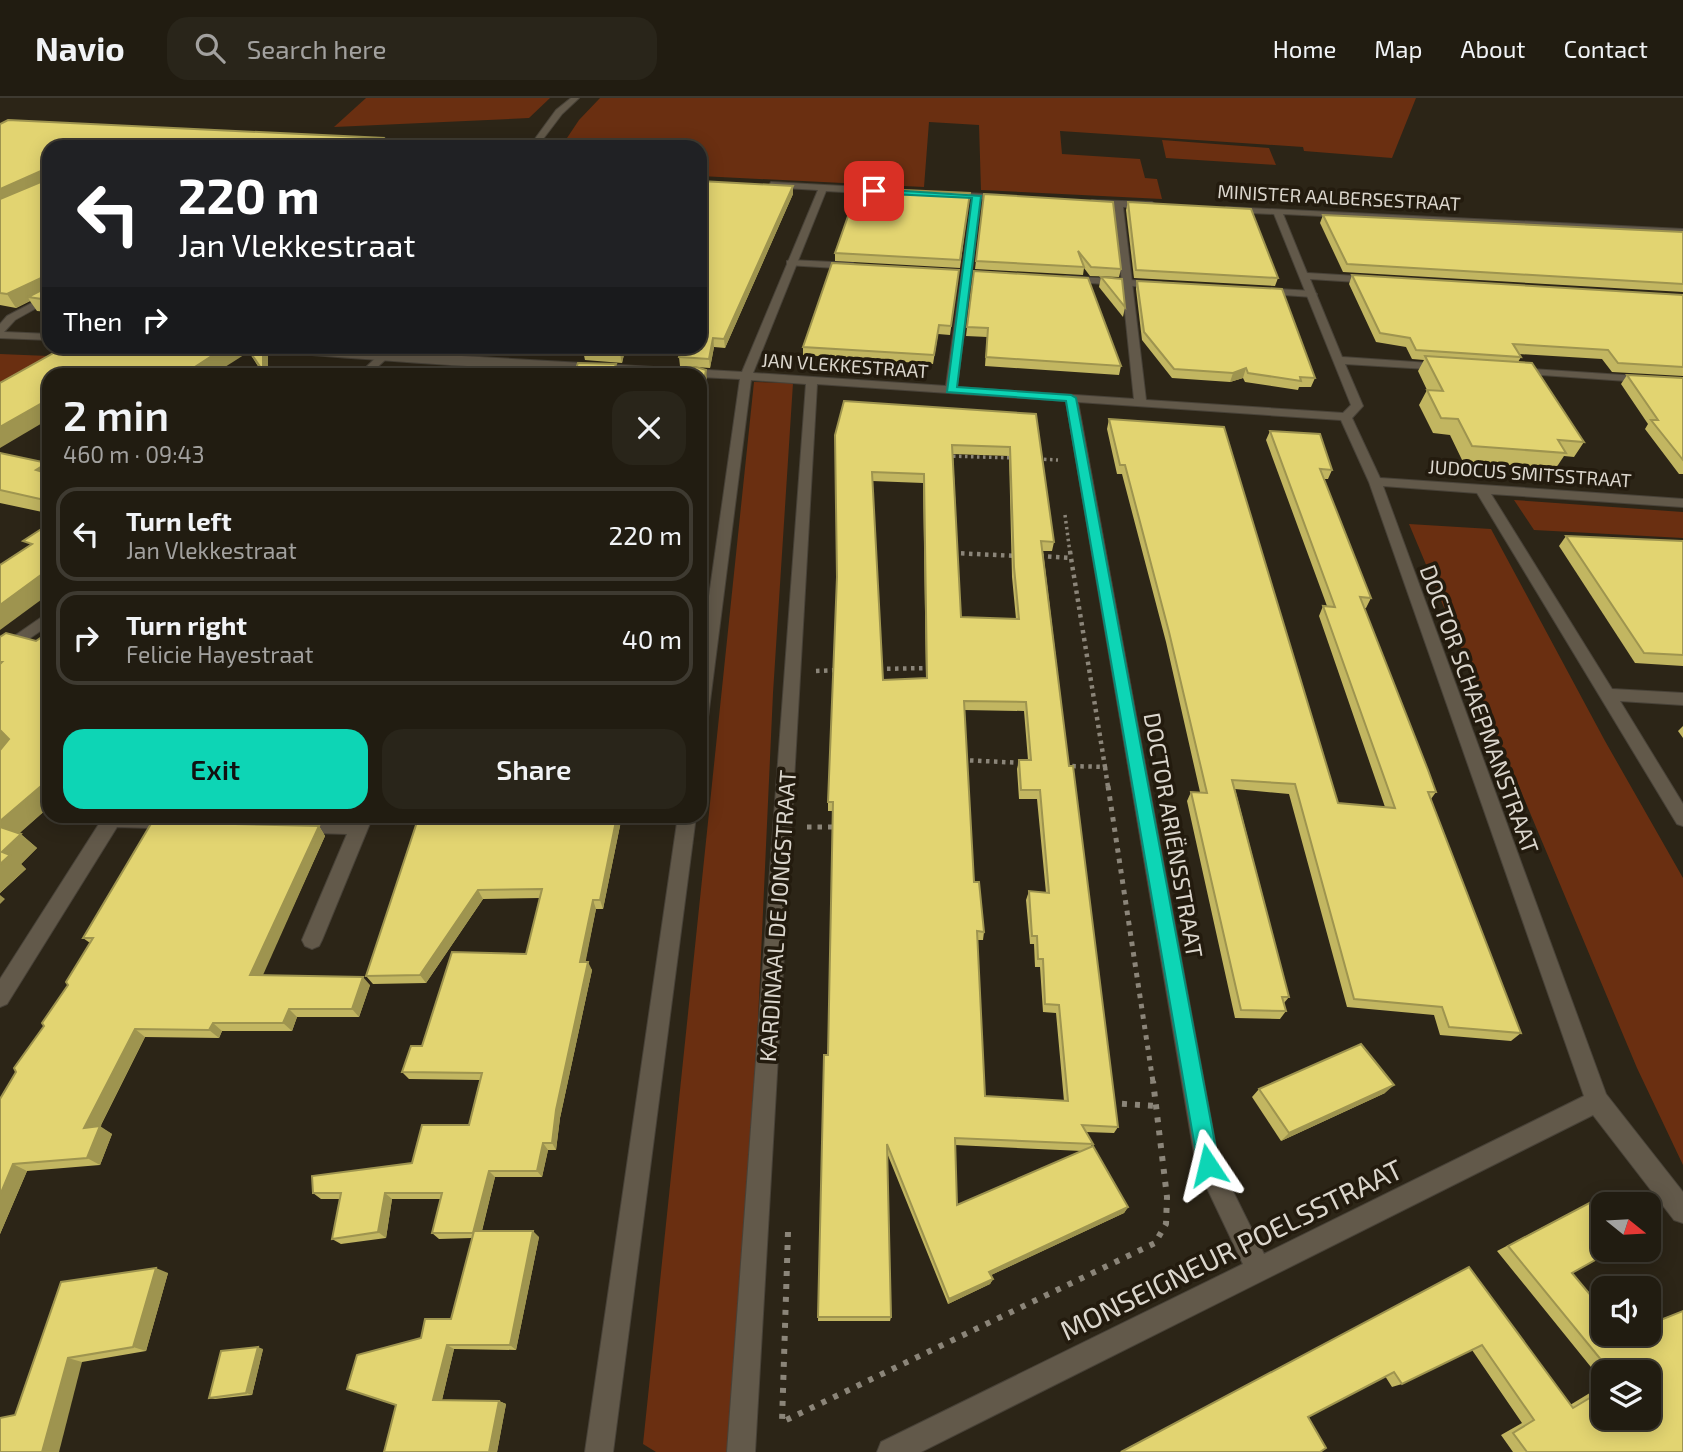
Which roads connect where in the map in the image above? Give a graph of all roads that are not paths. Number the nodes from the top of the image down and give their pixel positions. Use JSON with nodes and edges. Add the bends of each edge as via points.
{"nodes":[{"id":1,"x":575,"y":98,"type":"edge"},
{"id":2,"x":538,"y":140,"type":"edge"},
{"id":3,"x":755,"y":185,"type":"edge"},
{"id":4,"x":823,"y":188,"type":"junction"},
{"id":5,"x":893,"y":192,"type":"edge"},
{"id":6,"x":935,"y":194,"type":"edge"},
{"id":7,"x":977,"y":196,"type":"junction"},
{"id":8,"x":1015,"y":198,"type":"edge"},
{"id":9,"x":1080,"y":202,"type":"edge"},
{"id":10,"x":1118,"y":204,"type":"junction"},
{"id":11,"x":1158,"y":206,"type":"edge"},
{"id":12,"x":1224,"y":209,"type":"edge"},
{"id":13,"x":1277,"y":211,"type":"junction"},
{"id":14,"x":1681,"y":234,"type":"edge"},
{"id":15,"x":790,"y":262,"type":"junction"},
{"id":16,"x":858,"y":267,"type":"edge"},
{"id":17,"x":953,"y":272,"type":"edge"},
{"id":18,"x":967,"y":273,"type":"junction"},
{"id":19,"x":980,"y":274,"type":"edge"},
{"id":20,"x":1304,"y":276,"type":"junction"},
{"id":21,"x":1059,"y":279,"type":"edge"},
{"id":22,"x":1385,"y":281,"type":"edge"},
{"id":23,"x":1126,"y":283,"type":"junction"},
{"id":24,"x":1179,"y":286,"type":"edge"},
{"id":25,"x":1246,"y":290,"type":"edge"},
{"id":26,"x":1312,"y":294,"type":"junction"},
{"id":27,"x":42,"y":300,"type":"edge"},
{"id":28,"x":0,"y":333,"type":"edge"},
{"id":29,"x":42,"y":336,"type":"edge"},
{"id":30,"x":343,"y":354,"type":"edge"},
{"id":31,"x":387,"y":354,"type":"edge"},
{"id":32,"x":384,"y":357,"type":"junction"},
{"id":33,"x":449,"y":360,"type":"junction"},
{"id":34,"x":1339,"y":360,"type":"junction"},
{"id":35,"x":371,"y":368,"type":"edge"},
{"id":36,"x":442,"y":368,"type":"edge"},
{"id":37,"x":598,"y":368,"type":"edge"},
{"id":38,"x":1463,"y":368,"type":"edge"},
{"id":39,"x":1504,"y":370,"type":"edge"},
{"id":40,"x":707,"y":374,"type":"edge"},
{"id":41,"x":746,"y":376,"type":"junction"},
{"id":42,"x":812,"y":380,"type":"junction"},
{"id":43,"x":1683,"y":382,"type":"edge"},
{"id":44,"x":951,"y":390,"type":"junction"},
{"id":45,"x":1071,"y":398,"type":"junction"},
{"id":46,"x":1140,"y":403,"type":"junction"},
{"id":47,"x":1346,"y":417,"type":"junction"},
{"id":48,"x":1375,"y":482,"type":"junction"},
{"id":49,"x":1481,"y":488,"type":"junction"},
{"id":50,"x":1683,"y":503,"type":"edge"},
{"id":51,"x":42,"y":622,"type":"edge"},
{"id":52,"x":0,"y":653,"type":"edge"},
{"id":53,"x":707,"y":665,"type":"edge"},
{"id":54,"x":1607,"y":695,"type":"junction"},
{"id":55,"x":1683,"y":699,"type":"edge"},
{"id":56,"x":1683,"y":819,"type":"edge"},
{"id":57,"x":109,"y":823,"type":"edge"},
{"id":58,"x":361,"y":823,"type":"edge"},
{"id":59,"x":686,"y":823,"type":"edge"},
{"id":60,"x":312,"y":940,"type":"dead end"},
{"id":61,"x":1,"y":993,"type":"edge"},
{"id":62,"x":1597,"y":1101,"type":"junction"},
{"id":63,"x":1683,"y":1210,"type":"edge"},
{"id":64,"x":1259,"y":1271,"type":"junction"},
{"id":65,"x":599,"y":1452,"type":"edge"},
{"id":66,"x":741,"y":1452,"type":"edge"},
{"id":67,"x":891,"y":1452,"type":"edge"}],
"edges":[{"from":1,"to":2,"type":"street"},
{"from":3,"to":4,"type":"street"},
{"from":4,"to":5,"type":"street"},
{"from":4,"to":15,"type":"street"},
{"from":6,"to":7,"type":"street"},
{"from":7,"to":8,"type":"street"},
{"from":7,"to":18,"type":"street"},
{"from":9,"to":10,"type":"street"},
{"from":10,"to":11,"type":"street"},
{"from":10,"to":23,"type":"street"},
{"from":12,"to":13,"type":"street","name":"MINISTER AALBERSESTRAAT"},
{"from":13,"to":14,"type":"street","name":"MINISTER AALBERSESTRAAT"},
{"from":13,"to":20,"type":"street"},
{"from":15,"to":16,"type":"street"},
{"from":15,"to":41,"type":"street"},
{"from":17,"to":18,"type":"street"},
{"from":18,"to":19,"type":"street"},
{"from":18,"to":44,"type":"street"},
{"from":20,"to":22,"type":"street"},
{"from":20,"to":26,"type":"street"},
{"from":21,"to":23,"type":"street"},
{"from":23,"to":24,"type":"street"},
{"from":23,"to":46,"type":"street"},
{"from":25,"to":26,"type":"street"},
{"from":26,"to":34,"type":"street"},
{"from":27,"to":28,"type":"street","via":[[11,318]]},
{"from":28,"to":29,"type":"street"},
{"from":30,"to":32,"type":"street","name":"JAN VLEKKESTRAAT"},
{"from":31,"to":32,"type":"street"},
{"from":32,"to":33,"type":"street","name":"JAN VLEKKESTRAAT"},
{"from":32,"to":35,"type":"street"},
{"from":33,"to":36,"type":"street"},
{"from":33,"to":37,"type":"street","name":"JAN VLEKKESTRAAT"},
{"from":34,"to":38,"type":"street"},
{"from":34,"to":47,"type":"street","via":[[1357,406]]},
{"from":39,"to":43,"type":"street"},
{"from":40,"to":41,"type":"street","name":"JAN VLEKKESTRAAT"},
{"from":41,"to":42,"type":"street","name":"JAN VLEKKESTRAAT"},
{"from":41,"to":53,"type":"street"},
{"from":42,"to":44,"type":"street","name":"JAN VLEKKESTRAAT"},
{"from":42,"to":66,"type":"street","name":"KARDINAAL DE JONGSTRAAT"},
{"from":44,"to":45,"type":"street","name":"JAN VLEKKESTRAAT"},
{"from":45,"to":46,"type":"street","name":"JAN VLEKKESTRAAT"},
{"from":45,"to":64,"type":"street","name":"DOCTOR ARIËNSSTRAAT","via":[[1208,1165]]},
{"from":46,"to":47,"type":"street","name":"JAN VLEKKESTRAAT"},
{"from":47,"to":48,"type":"street","name":"DOCTOR SCHAEPMANSTRAAT"},
{"from":48,"to":49,"type":"street","name":"JUDOCUS SMITSSTRAAT"},
{"from":48,"to":62,"type":"street","name":"DOCTOR SCHAEPMANSTRAAT"},
{"from":49,"to":50,"type":"street","name":"JUDOCUS SMITSSTRAAT"},
{"from":49,"to":54,"type":"street"},
{"from":51,"to":52,"type":"street"},
{"from":54,"to":55,"type":"street"},
{"from":54,"to":56,"type":"street"},
{"from":57,"to":61,"type":"street"},
{"from":58,"to":60,"type":"street"},
{"from":59,"to":65,"type":"street"},
{"from":62,"to":63,"type":"street","name":"DOCTOR SCHAEPMANSTRAAT"},
{"from":62,"to":64,"type":"street","name":"MONSEIGNEUR POELSSTRAAT"},
{"from":64,"to":67,"type":"street","name":"MONSEIGNEUR POELSSTRAAT"}]}
